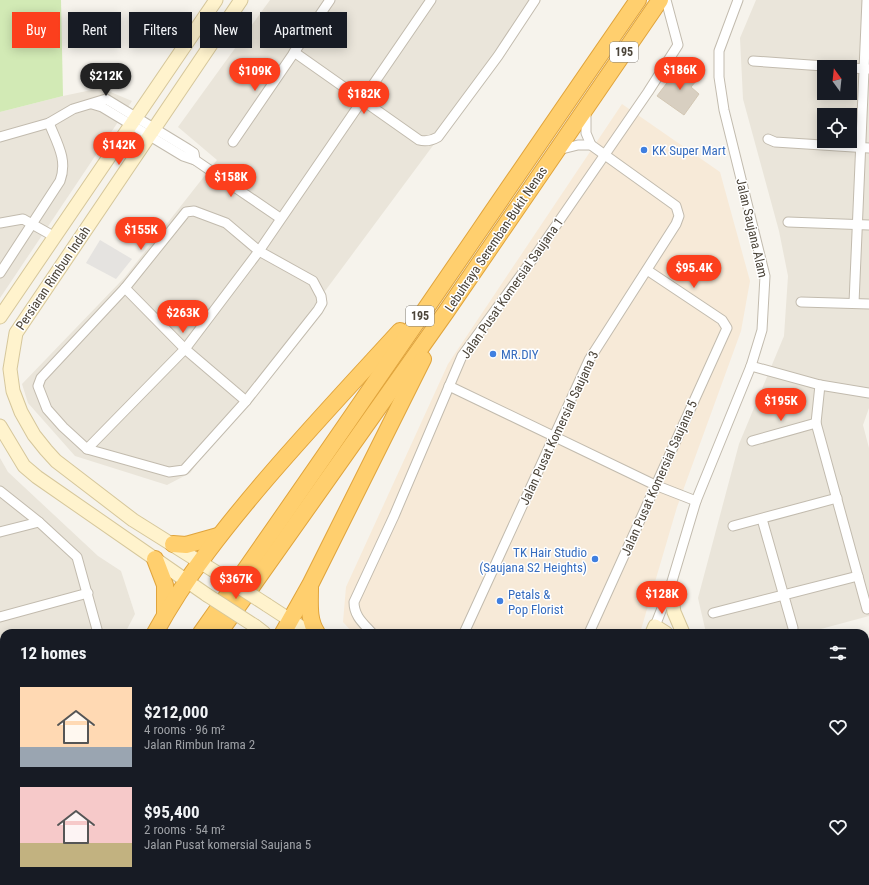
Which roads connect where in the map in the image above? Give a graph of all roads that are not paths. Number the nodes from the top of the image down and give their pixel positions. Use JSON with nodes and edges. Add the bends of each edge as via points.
{"nodes":[{"id":1,"x":216,"y":0,"type":"edge"},
{"id":2,"x":242,"y":0,"type":"edge"},
{"id":3,"x":330,"y":0,"type":"edge"},
{"id":4,"x":431,"y":0,"type":"edge"},
{"id":5,"x":534,"y":0,"type":"edge"},
{"id":6,"x":638,"y":0,"type":"edge"},
{"id":7,"x":660,"y":0,"type":"edge"},
{"id":8,"x":666,"y":0,"type":"edge"},
{"id":9,"x":738,"y":0,"type":"edge"},
{"id":10,"x":867,"y":0,"type":"edge"},
{"id":11,"x":294,"y":52,"type":"junction"},
{"id":12,"x":753,"y":61,"type":"dead end"},
{"id":13,"x":817,"y":66,"type":"edge"},
{"id":14,"x":866,"y":69,"type":"edge"},
{"id":15,"x":361,"y":100,"type":"junction"},
{"id":16,"x":587,"y":105,"type":"junction"},
{"id":17,"x":134,"y":122,"type":"junction"},
{"id":18,"x":49,"y":123,"type":"junction"},
{"id":19,"x":152,"y":132,"type":"junction"},
{"id":20,"x":0,"y":137,"type":"edge"},
{"id":21,"x":768,"y":139,"type":"dead end"},
{"id":22,"x":233,"y":142,"type":"dead end"},
{"id":23,"x":591,"y":145,"type":"junction"},
{"id":24,"x":865,"y":147,"type":"edge"},
{"id":25,"x":556,"y":151,"type":"junction"},
{"id":26,"x":605,"y":155,"type":"junction"},
{"id":27,"x":280,"y":218,"type":"junction"},
{"id":28,"x":788,"y":222,"type":"dead end"},
{"id":29,"x":0,"y":223,"type":"edge"},
{"id":30,"x":32,"y":224,"type":"junction"},
{"id":31,"x":857,"y":224,"type":"junction"},
{"id":32,"x":869,"y":225,"type":"edge"},
{"id":33,"x":55,"y":237,"type":"junction"},
{"id":34,"x":259,"y":250,"type":"junction"},
{"id":35,"x":647,"y":270,"type":"junction"},
{"id":36,"x":0,"y":273,"type":"edge"},
{"id":37,"x":125,"y":288,"type":"junction"},
{"id":38,"x":435,"y":294,"type":"junction"},
{"id":39,"x":801,"y":302,"type":"dead end"},
{"id":40,"x":854,"y":303,"type":"junction"},
{"id":41,"x":869,"y":304,"type":"edge"},
{"id":42,"x":446,"y":312,"type":"junction"},
{"id":43,"x":0,"y":317,"type":"edge"},
{"id":44,"x":185,"y":350,"type":"junction"},
{"id":45,"x":750,"y":366,"type":"junction"},
{"id":46,"x":820,"y":385,"type":"junction"},
{"id":47,"x":449,"y":386,"type":"junction"},
{"id":48,"x":869,"y":393,"type":"edge"},
{"id":49,"x":246,"y":400,"type":"junction"},
{"id":50,"x":816,"y":424,"type":"junction"},
{"id":51,"x":0,"y":426,"type":"edge"},
{"id":52,"x":554,"y":436,"type":"junction"},
{"id":53,"x":752,"y":441,"type":"dead end"},
{"id":54,"x":87,"y":449,"type":"junction"},
{"id":55,"x":655,"y":485,"type":"junction"},
{"id":56,"x":0,"y":491,"type":"edge"},
{"id":57,"x":837,"y":498,"type":"junction"},
{"id":58,"x":696,"y":501,"type":"junction"},
{"id":59,"x":762,"y":518,"type":"junction"},
{"id":60,"x":38,"y":522,"type":"junction"},
{"id":61,"x":733,"y":526,"type":"dead end"},
{"id":62,"x":0,"y":532,"type":"edge"},
{"id":63,"x":218,"y":536,"type":"junction"},
{"id":64,"x":173,"y":544,"type":"junction"},
{"id":65,"x":155,"y":559,"type":"junction"},
{"id":66,"x":200,"y":561,"type":"junction"},
{"id":67,"x":858,"y":576,"type":"junction"},
{"id":68,"x":186,"y":580,"type":"junction"},
{"id":69,"x":310,"y":585,"type":"junction"},
{"id":70,"x":670,"y":588,"type":"junction"},
{"id":71,"x":88,"y":593,"type":"junction"},
{"id":72,"x":783,"y":595,"type":"junction"},
{"id":73,"x":868,"y":609,"type":"dead end"},
{"id":74,"x":713,"y":613,"type":"dead end"},
{"id":75,"x":165,"y":614,"type":"junction"},
{"id":76,"x":0,"y":616,"type":"edge"},
{"id":77,"x":287,"y":626,"type":"edge"},
{"id":78,"x":793,"y":628,"type":"dead end"},
{"id":79,"x":97,"y":629,"type":"edge"},
{"id":80,"x":157,"y":629,"type":"edge"},
{"id":81,"x":205,"y":629,"type":"edge"},
{"id":82,"x":221,"y":629,"type":"edge"},
{"id":83,"x":258,"y":629,"type":"edge"},
{"id":84,"x":297,"y":629,"type":"edge"},
{"id":85,"x":314,"y":629,"type":"edge"},
{"id":86,"x":368,"y":629,"type":"edge"},
{"id":87,"x":466,"y":629,"type":"edge"},
{"id":88,"x":591,"y":629,"type":"edge"},
{"id":89,"x":659,"y":629,"type":"edge"},
{"id":90,"x":681,"y":629,"type":"edge"}],
"edges":[{"from":1,"to":17,"type":"street","name":"Persiaran Rimbun Indah"},
{"from":2,"to":19,"type":"street","name":"Persiaran Rimbun Indah"},
{"from":3,"to":11,"type":"street"},
{"from":4,"to":15,"type":"street"},
{"from":5,"to":15,"type":"street","via":[[498,56],[438,138],[425,142],[418,140]]},
{"from":6,"to":38,"type":"highway","name":"Lebuhraya Seremban-Bukit Nenas","number":"195"},
{"from":7,"to":16,"type":"highway","name":"Lebuhraya Seremban-Bukit Nenas","number":"195"},
{"from":8,"to":26,"type":"street","name":"Jalan Pusat Komersial Saujana 1","via":[[678,45]]},
{"from":9,"to":45,"type":"street","name":"Jalan Saujana Alam","via":[[719,51],[719,77],[724,110],[765,276],[762,330]]},
{"from":10,"to":14,"type":"street"},
{"from":11,"to":15,"type":"street"},
{"from":11,"to":22,"type":"street"},
{"from":12,"to":13,"type":"street"},
{"from":14,"to":24,"type":"street"},
{"from":15,"to":27,"type":"street"},
{"from":16,"to":23,"type":"street","via":[[586,133]]},
{"from":16,"to":25,"type":"highway","name":"Lebuhraya Seremban-Bukit Nenas","number":"195"},
{"from":17,"to":18,"type":"street","via":[[92,104],[73,110]]},
{"from":17,"to":19,"type":"street"},
{"from":17,"to":33,"type":"street","name":"Persiaran Rimbun Indah"},
{"from":18,"to":20,"type":"street"},
{"from":18,"to":30,"type":"street","via":[[63,160],[64,170],[60,181]]},
{"from":19,"to":27,"type":"street","via":[[194,153],[195,160]]},
{"from":19,"to":64,"type":"street","name":"Persiaran Rimbun Indah","via":[[16,333],[10,369],[13,391],[21,412],[34,435],[56,461],[133,520]]},
{"from":21,"to":24,"type":"street","via":[[774,142]]},
{"from":23,"to":25,"type":"street","via":[[578,145]]},
{"from":23,"to":26,"type":"street"},
{"from":24,"to":31,"type":"street"},
{"from":25,"to":42,"type":"highway","name":"Lebuhraya Seremban-Bukit Nenas","number":"195"},
{"from":26,"to":35,"type":"street","name":"Jalan Pusat Komersial Saujana 3","via":[[678,210],[676,224]]},
{"from":26,"to":47,"type":"street","name":"Jalan Pusat Komersial Saujana 1","via":[[462,356]]},
{"from":27,"to":34,"type":"street"},
{"from":28,"to":31,"type":"street"},
{"from":29,"to":30,"type":"street","via":[[23,220]]},
{"from":30,"to":33,"type":"street"},
{"from":30,"to":36,"type":"street"},
{"from":31,"to":32,"type":"street"},
{"from":31,"to":40,"type":"street"},
{"from":33,"to":43,"type":"street","name":"Persiaran Rimbun Indah"},
{"from":34,"to":37,"type":"street","via":[[226,223],[194,211],[186,212]]},
{"from":34,"to":44,"type":"street"},
{"from":34,"to":49,"type":"street","via":[[313,281],[322,302]]},
{"from":35,"to":52,"type":"street","name":"Jalan Pusat Komersial Saujana 3","via":[[589,360]]},
{"from":35,"to":55,"type":"street","name":"Jalan Pusat Komersial Saujana 5","via":[[722,320],[727,328]]},
{"from":37,"to":44,"type":"street"},
{"from":37,"to":54,"type":"street","via":[[41,378],[38,386],[47,409]]},
{"from":38,"to":63,"type":"highway","via":[[314,424]]},
{"from":38,"to":81,"type":"highway","name":"Lebuhraya Seremban-Bukit Nenas","number":"195"},
{"from":39,"to":40,"type":"street"},
{"from":40,"to":41,"type":"street"},
{"from":42,"to":69,"type":"highway"},
{"from":42,"to":82,"type":"highway","name":"Lebuhraya Seremban-Bukit Nenas","number":"195"},
{"from":44,"to":49,"type":"street"},
{"from":44,"to":54,"type":"street"},
{"from":45,"to":46,"type":"street"},
{"from":45,"to":58,"type":"street","name":"Jalan Saujana Alam"},
{"from":46,"to":48,"type":"street"},
{"from":46,"to":50,"type":"street"},
{"from":47,"to":52,"type":"street"},
{"from":47,"to":86,"type":"street","name":"Jalan Pusat Komersial Saujana 1","via":[[354,602],[357,617]]},
{"from":49,"to":54,"type":"street","via":[[184,470],[169,472]]},
{"from":50,"to":53,"type":"street"},
{"from":50,"to":57,"type":"street"},
{"from":51,"to":65,"type":"street","via":[[24,466]]},
{"from":52,"to":55,"type":"street"},
{"from":52,"to":87,"type":"street","name":"Jalan Pusat Komersial Saujana 3"},
{"from":55,"to":58,"type":"street"},
{"from":55,"to":88,"type":"street","name":"Jalan Pusat Komersial Saujana 5"},
{"from":56,"to":60,"type":"street"},
{"from":57,"to":59,"type":"street"},
{"from":57,"to":67,"type":"street"},
{"from":58,"to":70,"type":"street","name":"Jalan Saujana Alam"},
{"from":59,"to":61,"type":"street"},
{"from":59,"to":72,"type":"street"},
{"from":60,"to":62,"type":"street"},
{"from":60,"to":71,"type":"street","via":[[77,557]]},
{"from":63,"to":64,"type":"highway","via":[[186,545]]},
{"from":63,"to":66,"type":"highway"},
{"from":64,"to":66,"type":"street","name":"Persiaran Rimbun Indah"},
{"from":65,"to":68,"type":"street"},
{"from":65,"to":75,"type":"highway","via":[[165,585]]},
{"from":66,"to":68,"type":"highway"},
{"from":66,"to":77,"type":"street","name":"Persiaran Rimbun Indah","bridge":true,"via":[[267,605]]},
{"from":67,"to":72,"type":"street"},
{"from":67,"to":73,"type":"street"},
{"from":68,"to":75,"type":"highway"},
{"from":68,"to":83,"type":"street","bridge":true},
{"from":69,"to":77,"type":"highway"},
{"from":69,"to":85,"type":"highway","via":[[310,610]]},
{"from":70,"to":89,"type":"street","name":"Jalan Saujana Alam"},
{"from":70,"to":90,"type":"street","via":[[674,612]]},
{"from":71,"to":76,"type":"street"},
{"from":71,"to":79,"type":"street"},
{"from":72,"to":74,"type":"street"},
{"from":72,"to":78,"type":"street"},
{"from":75,"to":80,"type":"highway"},
{"from":77,"to":84,"type":"street","name":"Persiaran Rimbun Indah"}]}
